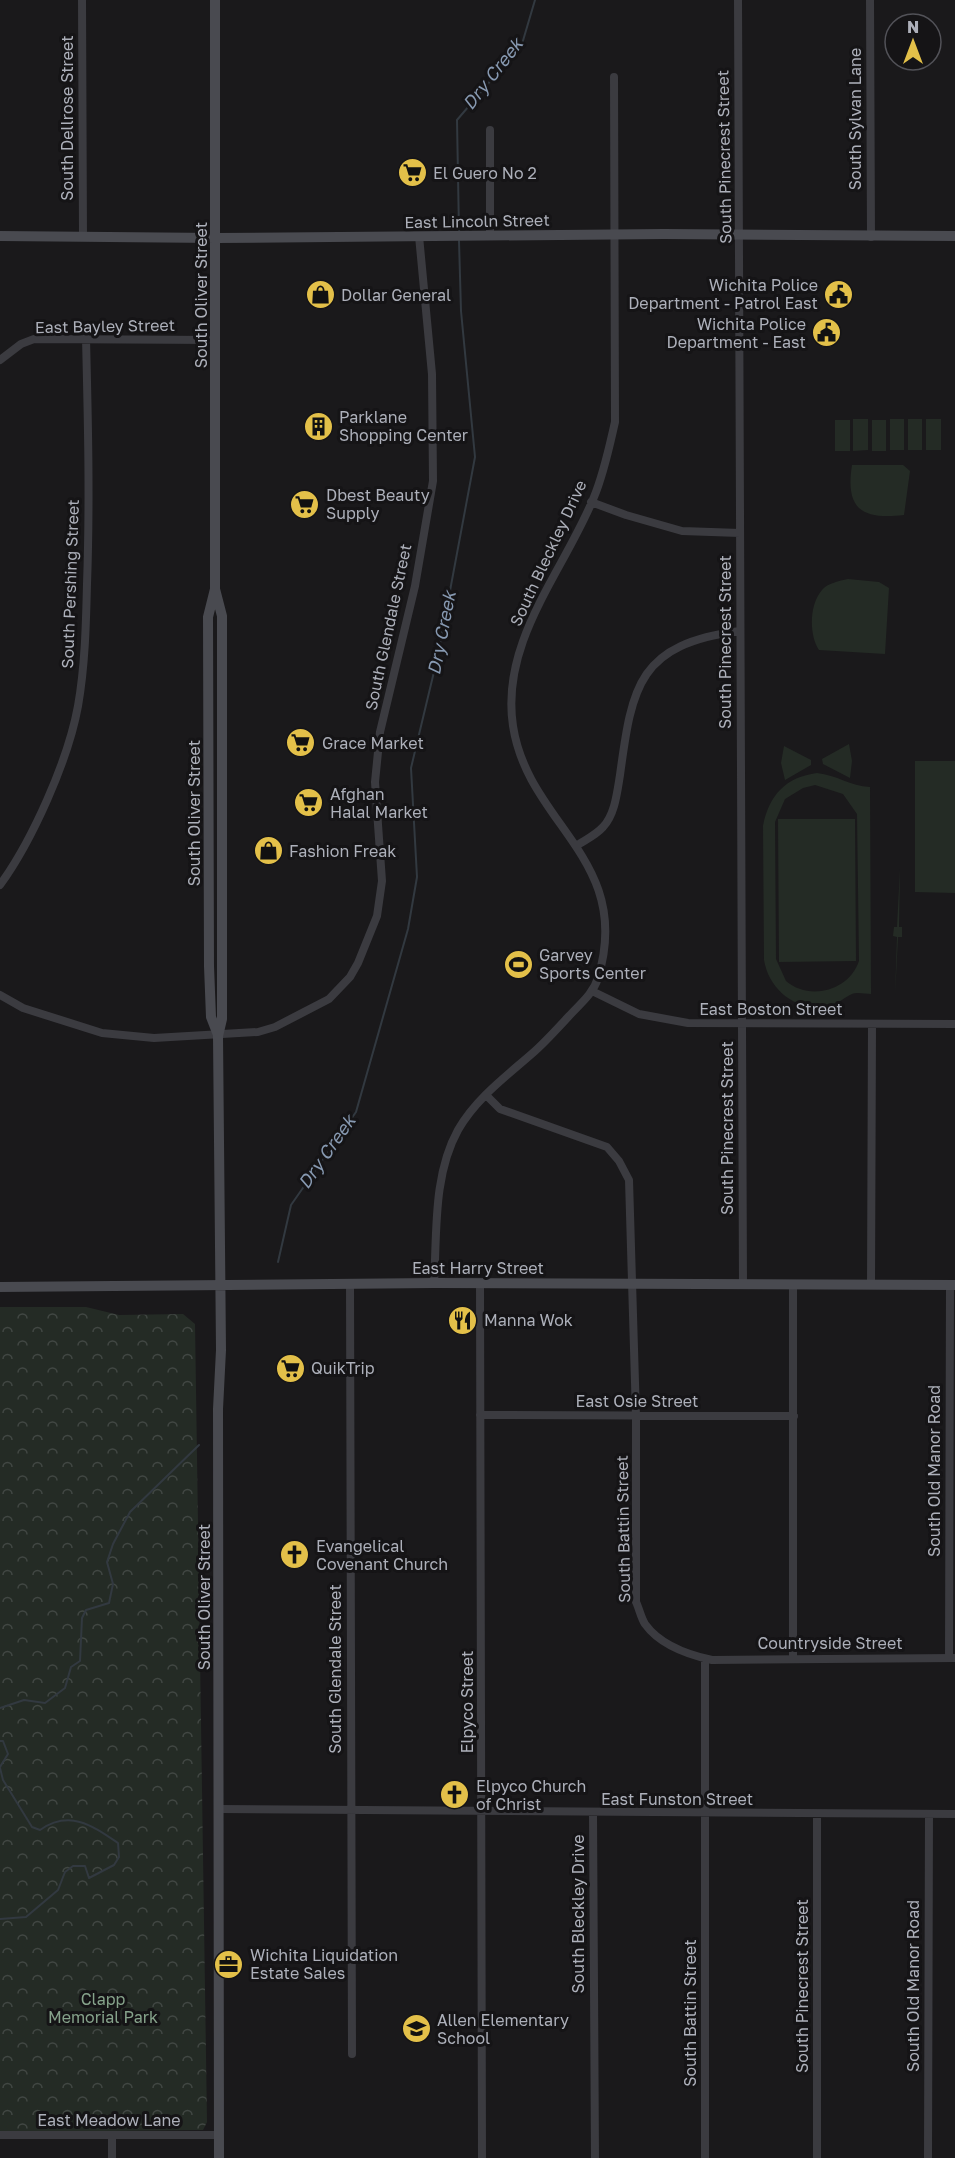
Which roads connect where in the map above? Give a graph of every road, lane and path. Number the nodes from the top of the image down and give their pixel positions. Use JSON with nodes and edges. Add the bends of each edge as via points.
{"nodes":[{"id":1,"x":82,"y":0,"type":"edge"},
{"id":2,"x":215,"y":0,"type":"edge"},
{"id":3,"x":738,"y":0,"type":"edge"},
{"id":4,"x":870,"y":0,"type":"edge"},
{"id":5,"x":614,"y":77,"type":"dead end"},
{"id":6,"x":490,"y":130,"type":"dead end"},
{"id":7,"x":490,"y":235,"type":"junction"},
{"id":8,"x":616,"y":235,"type":"junction"},
{"id":9,"x":740,"y":235,"type":"junction"},
{"id":10,"x":0,"y":236,"type":"edge"},
{"id":11,"x":419,"y":236,"type":"junction"},
{"id":12,"x":955,"y":236,"type":"edge"},
{"id":13,"x":83,"y":237,"type":"junction"},
{"id":14,"x":871,"y":237,"type":"junction"},
{"id":15,"x":216,"y":238,"type":"junction"},
{"id":16,"x":86,"y":338,"type":"junction"},
{"id":17,"x":216,"y":340,"type":"junction"},
{"id":18,"x":0,"y":360,"type":"edge"},
{"id":19,"x":591,"y":502,"type":"junction"},
{"id":20,"x":740,"y":533,"type":"junction"},
{"id":21,"x":740,"y":631,"type":"junction"},
{"id":22,"x":576,"y":846,"type":"junction"},
{"id":23,"x":0,"y":885,"type":"edge"},
{"id":24,"x":592,"y":991,"type":"junction"},
{"id":25,"x":0,"y":994,"type":"edge"},
{"id":26,"x":742,"y":1023,"type":"junction"},
{"id":27,"x":955,"y":1024,"type":"edge"},
{"id":28,"x":872,"y":1025,"type":"junction"},
{"id":29,"x":218,"y":1036,"type":"junction"},
{"id":30,"x":486,"y":1095,"type":"junction"},
{"id":31,"x":434,"y":1282,"type":"junction"},
{"id":32,"x":350,"y":1283,"type":"junction"},
{"id":33,"x":480,"y":1283,"type":"junction"},
{"id":34,"x":220,"y":1285,"type":"junction"},
{"id":35,"x":631,"y":1285,"type":"junction"},
{"id":36,"x":742,"y":1285,"type":"junction"},
{"id":37,"x":793,"y":1285,"type":"junction"},
{"id":38,"x":871,"y":1285,"type":"junction"},
{"id":39,"x":953,"y":1285,"type":"edge"},
{"id":40,"x":0,"y":1287,"type":"edge"},
{"id":41,"x":480,"y":1415,"type":"junction"},
{"id":42,"x":636,"y":1416,"type":"junction"},
{"id":43,"x":794,"y":1416,"type":"junction"},
{"id":44,"x":793,"y":1658,"type":"junction"},
{"id":45,"x":952,"y":1658,"type":"edge"},
{"id":46,"x":705,"y":1659,"type":"junction"},
{"id":47,"x":219,"y":1809,"type":"junction"},
{"id":48,"x":351,"y":1811,"type":"junction"},
{"id":49,"x":481,"y":1813,"type":"junction"},
{"id":50,"x":593,"y":1813,"type":"junction"},
{"id":51,"x":705,"y":1814,"type":"junction"},
{"id":52,"x":817,"y":1814,"type":"junction"},
{"id":53,"x":929,"y":1814,"type":"junction"},
{"id":54,"x":955,"y":1814,"type":"edge"},
{"id":55,"x":352,"y":2054,"type":"dead end"},
{"id":56,"x":0,"y":2135,"type":"edge"},
{"id":57,"x":112,"y":2135,"type":"junction"},
{"id":58,"x":219,"y":2135,"type":"junction"},
{"id":59,"x":112,"y":2158,"type":"edge"},
{"id":60,"x":219,"y":2158,"type":"edge"},
{"id":61,"x":482,"y":2158,"type":"edge"},
{"id":62,"x":595,"y":2158,"type":"edge"},
{"id":63,"x":705,"y":2158,"type":"edge"},
{"id":64,"x":817,"y":2158,"type":"edge"},
{"id":65,"x":928,"y":2158,"type":"edge"}],
"edges":[{"from":1,"to":13,"type":"street","name":"South Dellrose Street"},
{"from":2,"to":15,"type":"main road","name":"South Oliver Street"},
{"from":3,"to":9,"type":"street","name":"South Pinecrest Street"},
{"from":4,"to":14,"type":"street","name":"South Sylvan Lane"},
{"from":5,"to":8,"type":"street","name":"South Bleckley Drive"},
{"from":6,"to":7,"type":"street"},
{"from":7,"to":8,"type":"main road","name":"East Lincoln Street"},
{"from":7,"to":11,"type":"main road","name":"East Lincoln Street"},
{"from":8,"to":9,"type":"main road","name":"East Lincoln Street"},
{"from":8,"to":19,"type":"street","name":"South Bleckley Drive","via":[[615,422]]},
{"from":9,"to":14,"type":"main road","name":"East Lincoln Street"},
{"from":9,"to":20,"type":"street","name":"South Pinecrest Street"},
{"from":10,"to":13,"type":"main road","name":"East Lincoln Street"},
{"from":11,"to":15,"type":"main road","name":"East Lincoln Street"},
{"from":11,"to":29,"type":"street","name":"South Glendale Street","via":[[432,374],[433,481],[415,586],[377,755],[375,782],[382,855],[379,906],[358,963],[329,999],[275,1028]]},
{"from":12,"to":14,"type":"main road","name":"East Lincoln Street"},
{"from":13,"to":15,"type":"main road","name":"East Lincoln Street"},
{"from":15,"to":17,"type":"main road","name":"South Oliver Street"},
{"from":16,"to":17,"type":"street","name":"East Bayley Street"},
{"from":16,"to":18,"type":"street","name":"East Bayley Street","via":[[34,339]]},
{"from":16,"to":23,"type":"street","name":"South Pershing Street","via":[[89,530],[85,648],[77,709],[41,813]]},
{"from":17,"to":29,"type":"main road","name":"South Oliver Street","via":[[215,589],[208,617],[209,966],[211,1017]]},
{"from":19,"to":20,"type":"street","via":[[682,531]]},
{"from":19,"to":22,"type":"street","name":"South Bleckley Drive","via":[[525,635],[512,678],[512,724],[524,770]]},
{"from":20,"to":21,"type":"street","name":"South Pinecrest Street"},
{"from":21,"to":22,"type":"street","via":[[704,636],[666,654],[640,680],[628,714],[616,802],[603,827]]},
{"from":21,"to":26,"type":"street","name":"South Pinecrest Street"},
{"from":22,"to":24,"type":"street","name":"South Bleckley Drive","via":[[603,897],[606,942]]},
{"from":24,"to":26,"type":"street","name":"East Boston Street","via":[[639,1014],[688,1023]]},
{"from":24,"to":30,"type":"street","name":"South Bleckley Drive","via":[[538,1049]]},
{"from":25,"to":29,"type":"street","via":[[23,1008],[102,1033],[154,1038]]},
{"from":26,"to":28,"type":"street","name":"East Boston Street"},
{"from":26,"to":36,"type":"street","name":"South Pinecrest Street"},
{"from":27,"to":28,"type":"street","name":"East Boston Street"},
{"from":28,"to":38,"type":"street"},
{"from":29,"to":34,"type":"main road","name":"South Oliver Street"},
{"from":30,"to":31,"type":"street","name":"South Bleckley Drive","via":[[458,1130],[441,1174]]},
{"from":30,"to":35,"type":"street","name":"South Battin Street","via":[[500,1109],[607,1147],[619,1161],[629,1180]]},
{"from":31,"to":32,"type":"main road","name":"East Harry Street"},
{"from":31,"to":33,"type":"main road","name":"East Harry Street"},
{"from":32,"to":34,"type":"main road","name":"East Harry Street"},
{"from":32,"to":48,"type":"street","name":"South Glendale Street"},
{"from":33,"to":35,"type":"main road","name":"East Harry Street"},
{"from":33,"to":41,"type":"street","name":"Elpyco Street"},
{"from":34,"to":40,"type":"main road","name":"East Harry Street"},
{"from":34,"to":47,"type":"main road","name":"South Oliver Street"},
{"from":35,"to":36,"type":"main road","name":"East Harry Street"},
{"from":35,"to":42,"type":"street","name":"South Battin Street"},
{"from":36,"to":37,"type":"main road","name":"East Harry Street"},
{"from":37,"to":38,"type":"main road","name":"East Harry Street"},
{"from":37,"to":43,"type":"street"},
{"from":38,"to":39,"type":"main road","name":"East Harry Street"},
{"from":39,"to":45,"type":"street","name":"South Old Manor Road"},
{"from":41,"to":42,"type":"street","name":"East Osie Street"},
{"from":41,"to":49,"type":"street","name":"Elpyco Street"},
{"from":42,"to":43,"type":"street","name":"East Osie Street"},
{"from":42,"to":46,"type":"street","name":"South Battin Street","via":[[636,1602],[645,1624],[667,1643],[690,1656]]},
{"from":43,"to":44,"type":"street"},
{"from":44,"to":45,"type":"street","name":"Countryside Street"},
{"from":44,"to":46,"type":"street","name":"Countryside Street"},
{"from":46,"to":51,"type":"street","name":"South Battin Street"},
{"from":47,"to":48,"type":"street","name":"East Funston Street"},
{"from":47,"to":58,"type":"main road","name":"South Oliver Street"},
{"from":48,"to":49,"type":"street","name":"East Funston Street"},
{"from":48,"to":55,"type":"street","name":"South Glendale Street"},
{"from":49,"to":50,"type":"street","name":"East Funston Street"},
{"from":49,"to":61,"type":"street","name":"Elpyco Street"},
{"from":50,"to":51,"type":"street","name":"East Funston Street"},
{"from":50,"to":62,"type":"street","name":"South Bleckley Drive"},
{"from":51,"to":52,"type":"street","name":"East Funston Street"},
{"from":51,"to":63,"type":"street","name":"South Battin Street"},
{"from":52,"to":53,"type":"street","name":"East Funston Street"},
{"from":52,"to":64,"type":"street","name":"South Pinecrest Street"},
{"from":53,"to":54,"type":"street","name":"East Funston Street"},
{"from":53,"to":65,"type":"street","name":"South Old Manor Road"},
{"from":56,"to":57,"type":"street","name":"East Meadow Lane"},
{"from":57,"to":58,"type":"street","name":"East Meadow Lane"},
{"from":57,"to":59,"type":"street"},
{"from":58,"to":60,"type":"main road","name":"South Oliver Street"}]}
